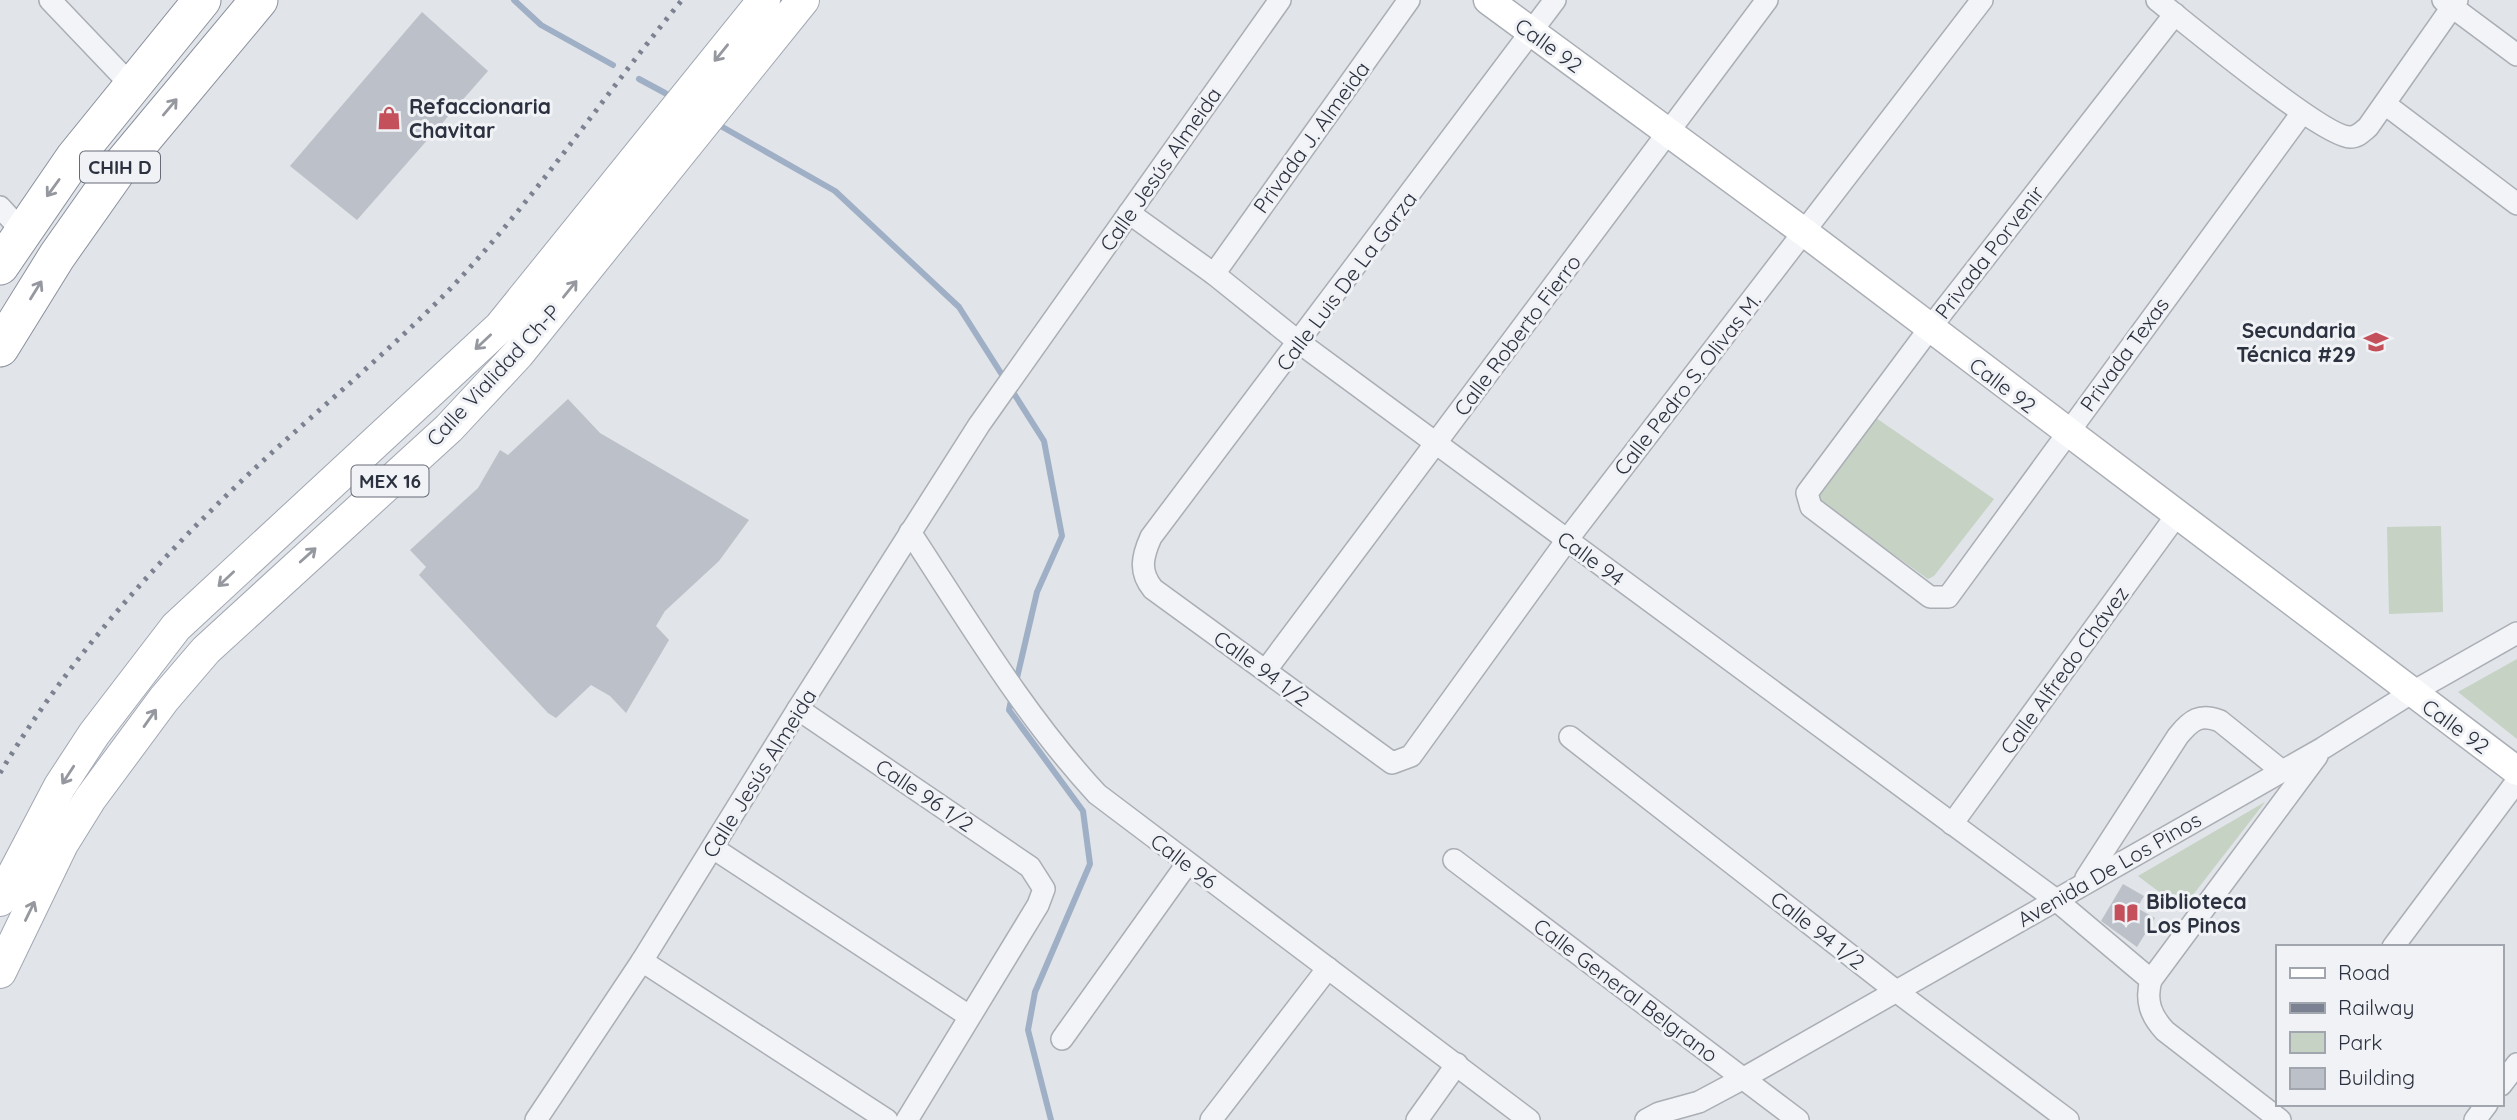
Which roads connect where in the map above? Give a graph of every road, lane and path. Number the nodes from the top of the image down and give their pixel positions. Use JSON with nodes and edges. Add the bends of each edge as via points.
{"nodes":[{"id":1,"x":50,"y":0,"type":"edge"},
{"id":2,"x":202,"y":0,"type":"edge"},
{"id":3,"x":259,"y":0,"type":"edge"},
{"id":4,"x":764,"y":0,"type":"edge"},
{"id":5,"x":803,"y":0,"type":"edge"},
{"id":6,"x":1280,"y":0,"type":"edge"},
{"id":7,"x":1409,"y":0,"type":"edge"},
{"id":8,"x":1488,"y":0,"type":"edge"},
{"id":9,"x":1555,"y":0,"type":"edge"},
{"id":10,"x":1768,"y":0,"type":"edge"},
{"id":11,"x":1982,"y":0,"type":"edge"},
{"id":12,"x":2157,"y":0,"type":"edge"},
{"id":13,"x":2451,"y":2,"type":"edge"},
{"id":14,"x":2175,"y":14,"type":"junction"},
{"id":15,"x":1531,"y":32,"type":"junction"},
{"id":16,"x":2517,"y":55,"type":"edge"},
{"id":17,"x":132,"y":86,"type":"junction"},
{"id":18,"x":2385,"y":104,"type":"junction"},
{"id":19,"x":2302,"y":113,"type":"junction"},
{"id":20,"x":1668,"y":132,"type":"junction"},
{"id":21,"x":2517,"y":204,"type":"edge"},
{"id":22,"x":1129,"y":213,"type":"junction"},
{"id":23,"x":11,"y":219,"type":"edge"},
{"id":24,"x":1804,"y":232,"type":"junction"},
{"id":25,"x":0,"y":265,"type":"edge"},
{"id":26,"x":1214,"y":274,"type":"junction"},
{"id":27,"x":1930,"y":328,"type":"junction"},
{"id":28,"x":1300,"y":343,"type":"junction"},
{"id":29,"x":0,"y":348,"type":"edge"},
{"id":30,"x":2066,"y":432,"type":"junction"},
{"id":31,"x":1436,"y":443,"type":"junction"},
{"id":32,"x":2176,"y":516,"type":"junction"},
{"id":33,"x":910,"y":532,"type":"junction"},
{"id":34,"x":1567,"y":540,"type":"junction"},
{"id":35,"x":1142,"y":565,"type":"joint"},
{"id":36,"x":1948,"y":597,"type":"joint"},
{"id":37,"x":2517,"y":633,"type":"edge"},
{"id":38,"x":1266,"y":670,"type":"junction"},
{"id":39,"x":2411,"y":693,"type":"junction"},
{"id":40,"x":798,"y":709,"type":"junction"},
{"id":41,"x":1570,"y":737,"type":"dead end"},
{"id":42,"x":2323,"y":748,"type":"junction"},
{"id":43,"x":1392,"y":764,"type":"joint"},
{"id":44,"x":2283,"y":771,"type":"junction"},
{"id":45,"x":2517,"y":771,"type":"edge"},
{"id":46,"x":2517,"y":781,"type":"edge"},
{"id":47,"x":1952,"y":824,"type":"junction"},
{"id":48,"x":713,"y":848,"type":"junction"},
{"id":49,"x":1454,"y":860,"type":"dead end"},
{"id":50,"x":1187,"y":864,"type":"junction"},
{"id":51,"x":2083,"y":883,"type":"junction"},
{"id":52,"x":0,"y":900,"type":"edge"},
{"id":53,"x":2056,"y":900,"type":"junction"},
{"id":54,"x":2394,"y":945,"type":"edge"},
{"id":55,"x":642,"y":961,"type":"junction"},
{"id":56,"x":1328,"y":968,"type":"junction"},
{"id":57,"x":0,"y":972,"type":"edge"},
{"id":58,"x":2149,"y":989,"type":"junction"},
{"id":59,"x":1896,"y":991,"type":"junction"},
{"id":60,"x":969,"y":1016,"type":"junction"},
{"id":61,"x":1062,"y":1039,"type":"dead end"},
{"id":62,"x":2517,"y":1063,"type":"edge"},
{"id":63,"x":1457,"y":1064,"type":"junction"},
{"id":64,"x":1744,"y":1078,"type":"junction"},
{"id":65,"x":2503,"y":1082,"type":"edge"},
{"id":66,"x":1699,"y":1102,"type":"junction"},
{"id":67,"x":2275,"y":1111,"type":"edge"},
{"id":68,"x":536,"y":1120,"type":"edge"},
{"id":69,"x":887,"y":1120,"type":"edge"},
{"id":70,"x":907,"y":1120,"type":"edge"},
{"id":71,"x":1211,"y":1120,"type":"edge"},
{"id":72,"x":1417,"y":1120,"type":"edge"},
{"id":73,"x":1529,"y":1120,"type":"edge"},
{"id":74,"x":1646,"y":1120,"type":"edge"},
{"id":75,"x":1680,"y":1120,"type":"edge"},
{"id":76,"x":1798,"y":1120,"type":"edge"},
{"id":77,"x":2068,"y":1120,"type":"edge"}],
"edges":[{"from":1,"to":17,"type":"street"},
{"from":2,"to":17,"type":"highway","number":"CHIH D"},
{"from":29,"to":3,"type":"highway","number":"CHIH D","one_way":true,"via":[[119,168]]},
{"from":4,"to":52,"type":"main road","name":"Calle Vialidad Ch-P","number":"MEX 16","one_way":true,"via":[[500,327],[176,627],[94,734],[42,818]]},
{"from":57,"to":5,"type":"main road","name":"Calle Vialidad Ch-P","number":"MEX 16","one_way":true,"via":[[62,844],[164,699],[206,650],[449,428],[518,354]]},
{"from":6,"to":22,"type":"street","name":"Calle Jesús Almeida"},
{"from":7,"to":26,"type":"street","name":"Privada J. Almeida"},
{"from":8,"to":15,"type":"street","name":"Calle 92"},
{"from":9,"to":15,"type":"street","name":"Calle Luis De La Garza"},
{"from":10,"to":20,"type":"street","name":"Calle Roberto Fierro"},
{"from":11,"to":24,"type":"street","name":"Calle Pedro S. Olivas M."},
{"from":12,"to":14,"type":"street"},
{"from":13,"to":16,"type":"street"},
{"from":13,"to":18,"type":"street"},
{"from":14,"to":19,"type":"street"},
{"from":14,"to":27,"type":"street","name":"Privada Porvenir"},
{"from":15,"to":20,"type":"street","name":"Calle 92"},
{"from":15,"to":28,"type":"street","name":"Calle Luis De La Garza"},
{"from":17,"to":23,"type":"highway","number":"CHIH D","one_way":true},
{"from":18,"to":19,"type":"street","via":[[2368,127],[2351,138]]},
{"from":18,"to":21,"type":"street"},
{"from":19,"to":30,"type":"street","name":"Privada Texas"},
{"from":20,"to":24,"type":"street","name":"Calle 92"},
{"from":20,"to":31,"type":"street","name":"Calle Roberto Fierro"},
{"from":22,"to":26,"type":"street","name":"Calle 94"},
{"from":22,"to":33,"type":"street","name":"Calle Jesús Almeida","via":[[979,425]]},
{"from":23,"to":25,"type":"highway","number":"CHIH D"},
{"from":24,"to":27,"type":"street","name":"Calle 92"},
{"from":24,"to":34,"type":"street","name":"Calle Pedro S. Olivas M."},
{"from":26,"to":28,"type":"street","name":"Calle 94"},
{"from":27,"to":30,"type":"street","name":"Calle 92"},
{"from":27,"to":36,"type":"street","name":"Privada Porvenir","via":[[1807,493],[1811,507],[1930,597]]},
{"from":28,"to":31,"type":"street","name":"Calle 94"},
{"from":28,"to":35,"type":"street","name":"Calle Luis De La Garza","via":[[1151,537]]},
{"from":30,"to":32,"type":"street","name":"Calle 92"},
{"from":30,"to":36,"type":"street","name":"Privada Texas"},
{"from":31,"to":34,"type":"street","name":"Calle 94"},
{"from":31,"to":38,"type":"street","name":"Calle Roberto Fierro"},
{"from":32,"to":39,"type":"street","name":"Calle 92"},
{"from":32,"to":47,"type":"street","name":"Calle Alfredo Chávez"},
{"from":33,"to":40,"type":"street","name":"Calle Jesús Almeida"},
{"from":33,"to":50,"type":"street","name":"Calle 96","via":[[1021,704],[1059,752],[1097,794]]},
{"from":34,"to":43,"type":"street","name":"Calle Pedro S. Olivas M.","via":[[1411,756]]},
{"from":34,"to":47,"type":"street","name":"Calle 94"},
{"from":35,"to":38,"type":"street","name":"Calle 94 1/2","via":[[1153,589]]},
{"from":37,"to":39,"type":"street","name":"Avenida De Los Pinos"},
{"from":38,"to":43,"type":"street","name":"Calle 94 1/2"},
{"from":39,"to":42,"type":"street","name":"Avenida De Los Pinos"},
{"from":39,"to":45,"type":"street","name":"Calle 92"},
{"from":40,"to":48,"type":"street","name":"Calle Jesús Almeida"},
{"from":40,"to":60,"type":"street","name":"Calle 96 1/2","via":[[1030,867],[1044,889]]},
{"from":41,"to":59,"type":"street","name":"Calle 94 1/2"},
{"from":42,"to":44,"type":"street","name":"Avenida De Los Pinos"},
{"from":42,"to":58,"type":"street"},
{"from":44,"to":51,"type":"street","name":"Avenida De Los Pinos"},
{"from":44,"to":51,"type":"street","via":[[2220,722],[2209,716],[2192,721]]},
{"from":46,"to":54,"type":"street"},
{"from":47,"to":53,"type":"street","name":"Calle 94"},
{"from":48,"to":55,"type":"street","name":"Calle Jesús Almeida"},
{"from":48,"to":60,"type":"street"},
{"from":49,"to":64,"type":"street","name":"Calle General Belgrano"},
{"from":50,"to":56,"type":"street","name":"Calle 96"},
{"from":50,"to":61,"type":"street"},
{"from":51,"to":53,"type":"street","name":"Avenida De Los Pinos"},
{"from":53,"to":58,"type":"street","name":"Calle 94"},
{"from":53,"to":59,"type":"street","name":"Avenida De Los Pinos"},
{"from":55,"to":68,"type":"street","name":"Calle Jesús Almeida"},
{"from":55,"to":69,"type":"street"},
{"from":56,"to":63,"type":"street","name":"Calle 96"},
{"from":56,"to":71,"type":"street"},
{"from":58,"to":67,"type":"street","via":[[2155,1021],[2165,1031]]},
{"from":59,"to":64,"type":"street","name":"Avenida De Los Pinos"},
{"from":59,"to":77,"type":"street","name":"Calle 94 1/2"},
{"from":60,"to":70,"type":"street"},
{"from":62,"to":65,"type":"street"},
{"from":63,"to":72,"type":"street"},
{"from":63,"to":73,"type":"street","name":"Calle 96"},
{"from":64,"to":66,"type":"street","name":"Avenida De Los Pinos"},
{"from":64,"to":76,"type":"street","name":"Calle General Belgrano"},
{"from":66,"to":74,"type":"street","name":"Avenida De Los Pinos"},
{"from":66,"to":75,"type":"street","name":"Avenida De Los Pinos"}]}
